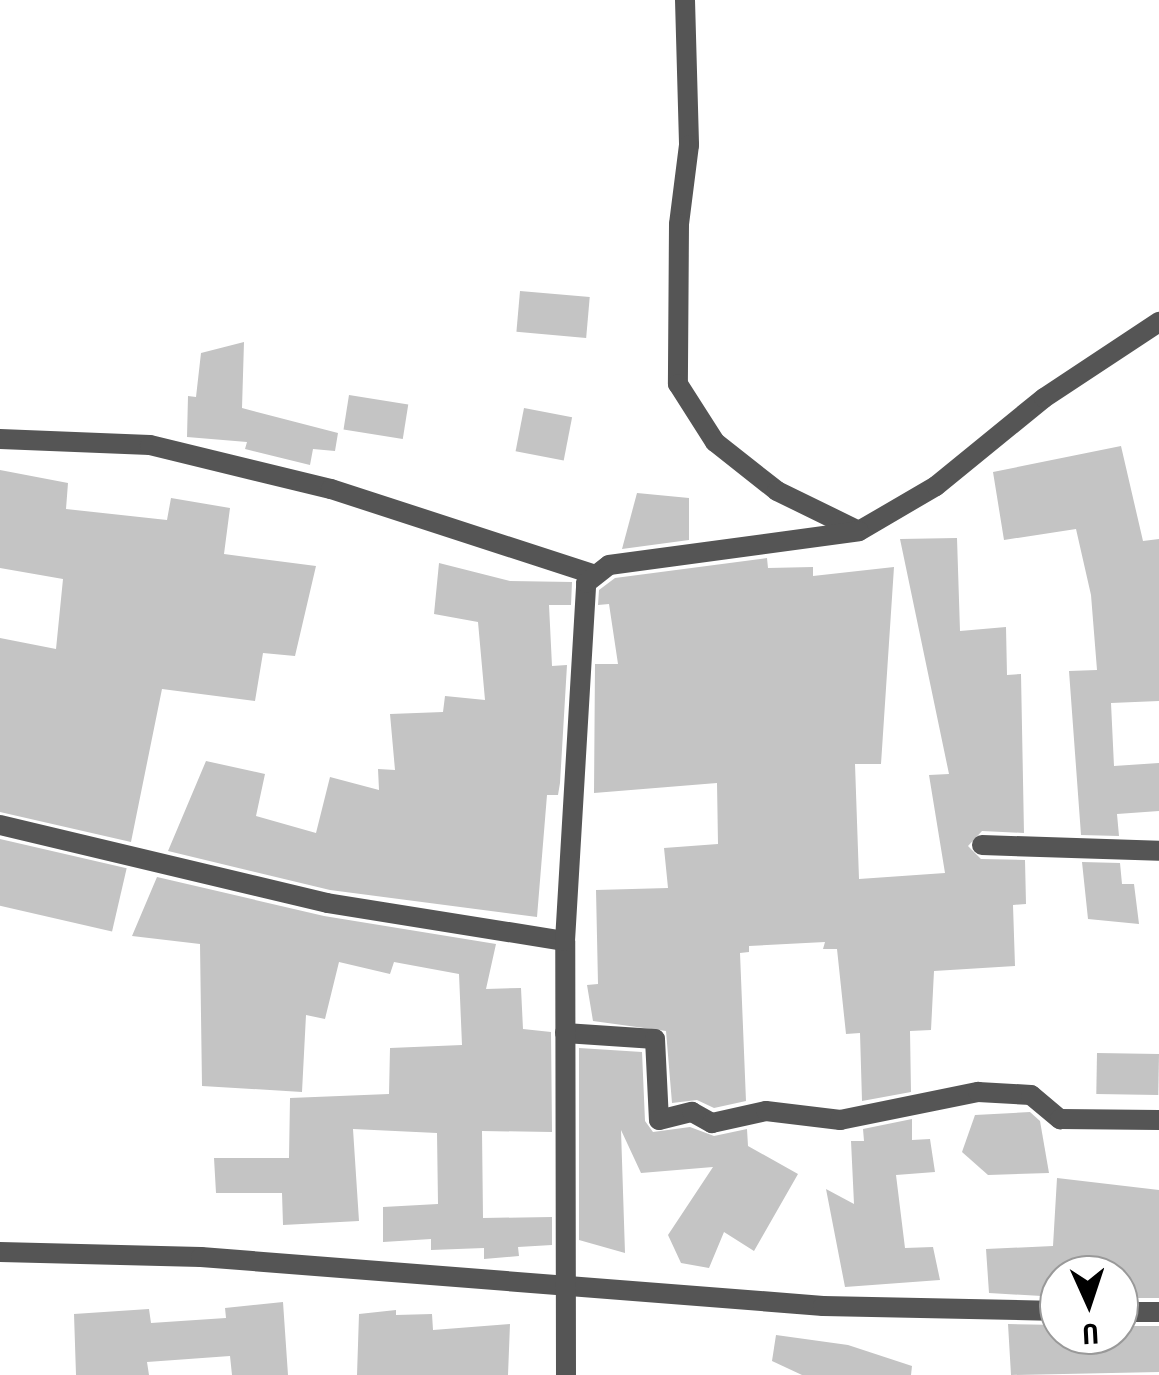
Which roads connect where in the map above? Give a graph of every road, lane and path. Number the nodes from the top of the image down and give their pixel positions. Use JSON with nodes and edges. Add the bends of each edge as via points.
{"nodes":[{"id":1,"x":685,"y":0,"type":"edge"},
{"id":2,"x":1159,"y":322,"type":"edge"},
{"id":3,"x":0,"y":439,"type":"edge"},
{"id":4,"x":858,"y":531,"type":"junction"},
{"id":5,"x":593,"y":574,"type":"junction"},
{"id":6,"x":0,"y":825,"type":"edge"},
{"id":7,"x":982,"y":845,"type":"dead end"},
{"id":8,"x":1159,"y":851,"type":"edge"},
{"id":9,"x":566,"y":941,"type":"junction"},
{"id":10,"x":565,"y":1033,"type":"junction"},
{"id":11,"x":1159,"y":1120,"type":"edge"},
{"id":12,"x":0,"y":1252,"type":"edge"},
{"id":13,"x":565,"y":1288,"type":"junction"},
{"id":14,"x":1039,"y":1310,"type":"edge"},
{"id":15,"x":566,"y":1375,"type":"edge"}],
"edges":[{"from":1,"to":4,"type":"street","via":[[689,144],[678,224],[678,384],[716,442],[777,491]]},
{"from":2,"to":4,"type":"street","via":[[1044,398],[936,486]]},
{"from":3,"to":5,"type":"street","via":[[150,444],[332,489]]},
{"from":4,"to":5,"type":"street","via":[[609,565]]},
{"from":5,"to":9,"type":"street","via":[[584,594]]},
{"from":6,"to":9,"type":"street","via":[[327,903]]},
{"from":7,"to":8,"type":"street"},
{"from":9,"to":10,"type":"street"},
{"from":10,"to":11,"type":"street","via":[[655,1039],[659,1120],[692,1112],[712,1123],[766,1111],[840,1120],[978,1092],[1031,1096],[1060,1120]]},
{"from":10,"to":13,"type":"street"},
{"from":12,"to":13,"type":"street","via":[[201,1256]]},
{"from":13,"to":14,"type":"street","via":[[824,1306]]},
{"from":13,"to":15,"type":"street"}]}
